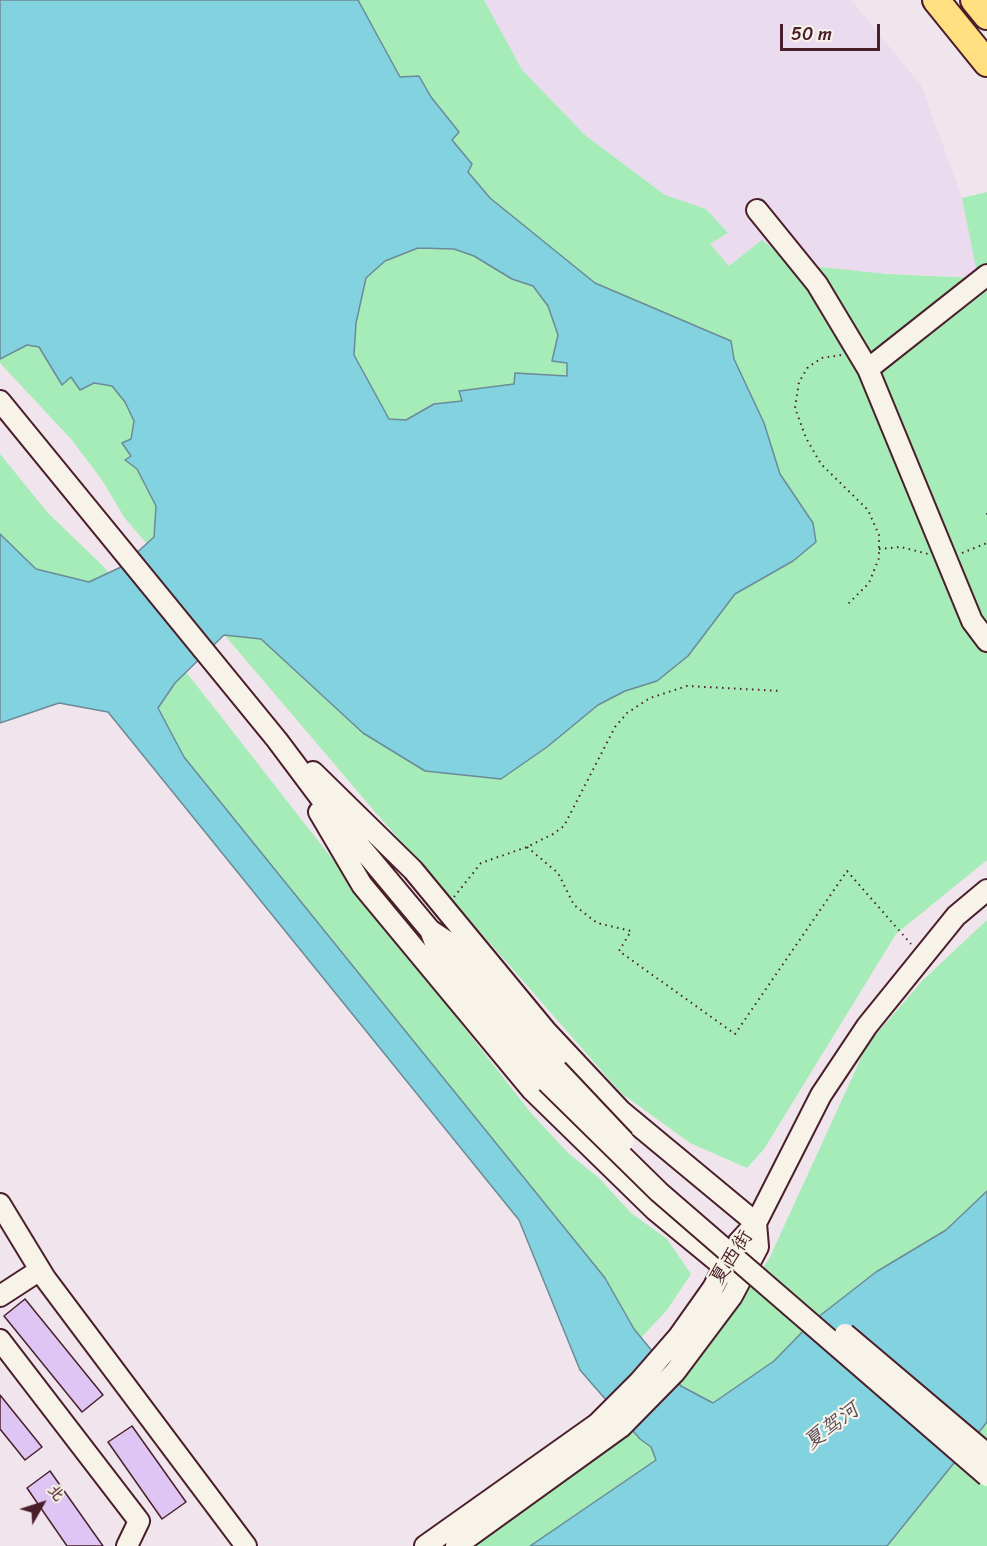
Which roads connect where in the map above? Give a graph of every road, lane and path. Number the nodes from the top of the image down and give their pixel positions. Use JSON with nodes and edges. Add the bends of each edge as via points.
{"nodes":[{"id":1,"x":936,"y":0,"type":"edge"},
{"id":2,"x":974,"y":0,"type":"edge"},
{"id":3,"x":987,"y":16,"type":"edge"},
{"id":4,"x":987,"y":63,"type":"edge"},
{"id":5,"x":757,"y":210,"type":"dead end"},
{"id":6,"x":987,"y":275,"type":"edge"},
{"id":7,"x":863,"y":361,"type":"junction"},
{"id":8,"x":0,"y":401,"type":"edge"},
{"id":9,"x":987,"y":513,"type":"edge"},
{"id":10,"x":987,"y":518,"type":"edge"},
{"id":11,"x":987,"y":543,"type":"edge"},
{"id":12,"x":879,"y":549,"type":"junction"},
{"id":13,"x":946,"y":559,"type":"junction"},
{"id":14,"x":847,"y":605,"type":"dead end"},
{"id":15,"x":987,"y":640,"type":"edge"},
{"id":16,"x":781,"y":691,"type":"dead end"},
{"id":17,"x":277,"y":740,"type":"junction"},
{"id":18,"x":527,"y":847,"type":"junction"},
{"id":19,"x":987,"y":890,"type":"edge"},
{"id":20,"x":445,"y":908,"type":"junction"},
{"id":21,"x":923,"y":957,"type":"junction"},
{"id":22,"x":552,"y":1076,"type":"junction"},
{"id":23,"x":0,"y":1204,"type":"edge"},
{"id":24,"x":756,"y":1223,"type":"junction"},
{"id":25,"x":724,"y":1268,"type":"junction"},
{"id":26,"x":40,"y":1270,"type":"junction"},
{"id":27,"x":740,"y":1280,"type":"junction"},
{"id":28,"x":0,"y":1296,"type":"edge"},
{"id":29,"x":0,"y":1340,"type":"edge"},
{"id":30,"x":987,"y":1454,"type":"edge"},
{"id":31,"x":987,"y":1476,"type":"edge"},
{"id":32,"x":127,"y":1546,"type":"edge"},
{"id":33,"x":246,"y":1546,"type":"edge"},
{"id":34,"x":425,"y":1546,"type":"edge"},
{"id":35,"x":456,"y":1546,"type":"edge"}],
"edges":[{"from":1,"to":4,"type":"main road"},
{"from":2,"to":3,"type":"main road"},
{"from":5,"to":7,"type":"street","via":[[817,284]]},
{"from":6,"to":7,"type":"street"},
{"from":7,"to":12,"type":"path","via":[[822,358],[808,367],[800,382],[795,408],[821,464],[868,510],[879,535]]},
{"from":7,"to":13,"type":"street"},
{"from":8,"to":17,"type":"street"},
{"from":9,"to":10,"type":"path"},
{"from":11,"to":13,"type":"path"},
{"from":12,"to":13,"type":"path","via":[[901,547]]},
{"from":12,"to":14,"type":"path","via":[[869,583]]},
{"from":13,"to":15,"type":"street","via":[[972,621]]},
{"from":16,"to":18,"type":"path","via":[[687,686],[650,698],[627,713],[615,727],[564,826]]},
{"from":17,"to":20,"type":"street","via":[[384,839]]},
{"from":17,"to":22,"type":"street","via":[[430,930],[451,944]]},
{"from":17,"to":25,"type":"street","via":[[362,885],[532,1090],[655,1210]]},
{"from":18,"to":20,"type":"path","via":[[481,863]]},
{"from":18,"to":21,"type":"path","via":[[558,873],[574,906],[597,923],[631,931],[619,951],[735,1034],[848,871]]},
{"from":19,"to":21,"type":"street","via":[[957,916]]},
{"from":20,"to":24,"type":"street","via":[[546,1031],[621,1111]]},
{"from":21,"to":24,"type":"street","via":[[867,1026],[821,1095]]},
{"from":22,"to":30,"type":"street","bridge":true,"via":[[667,1181]]},
{"from":22,"to":31,"type":"street","bridge":true,"via":[[600,1137],[659,1192]]},
{"from":23,"to":26,"type":"street"},
{"from":24,"to":25,"type":"street","name":"夏西街","via":[[736,1245]]},
{"from":24,"to":27,"type":"street","name":"夏西街","via":[[758,1247]]},
{"from":25,"to":27,"type":"street"},
{"from":25,"to":34,"type":"street","name":"夏西街","via":[[679,1336],[597,1424]]},
{"from":26,"to":28,"type":"street"},
{"from":26,"to":33,"type":"street"},
{"from":27,"to":35,"type":"street","name":"夏西街","via":[[675,1372],[621,1427]]},
{"from":29,"to":32,"type":"street","via":[[140,1521]]}]}
